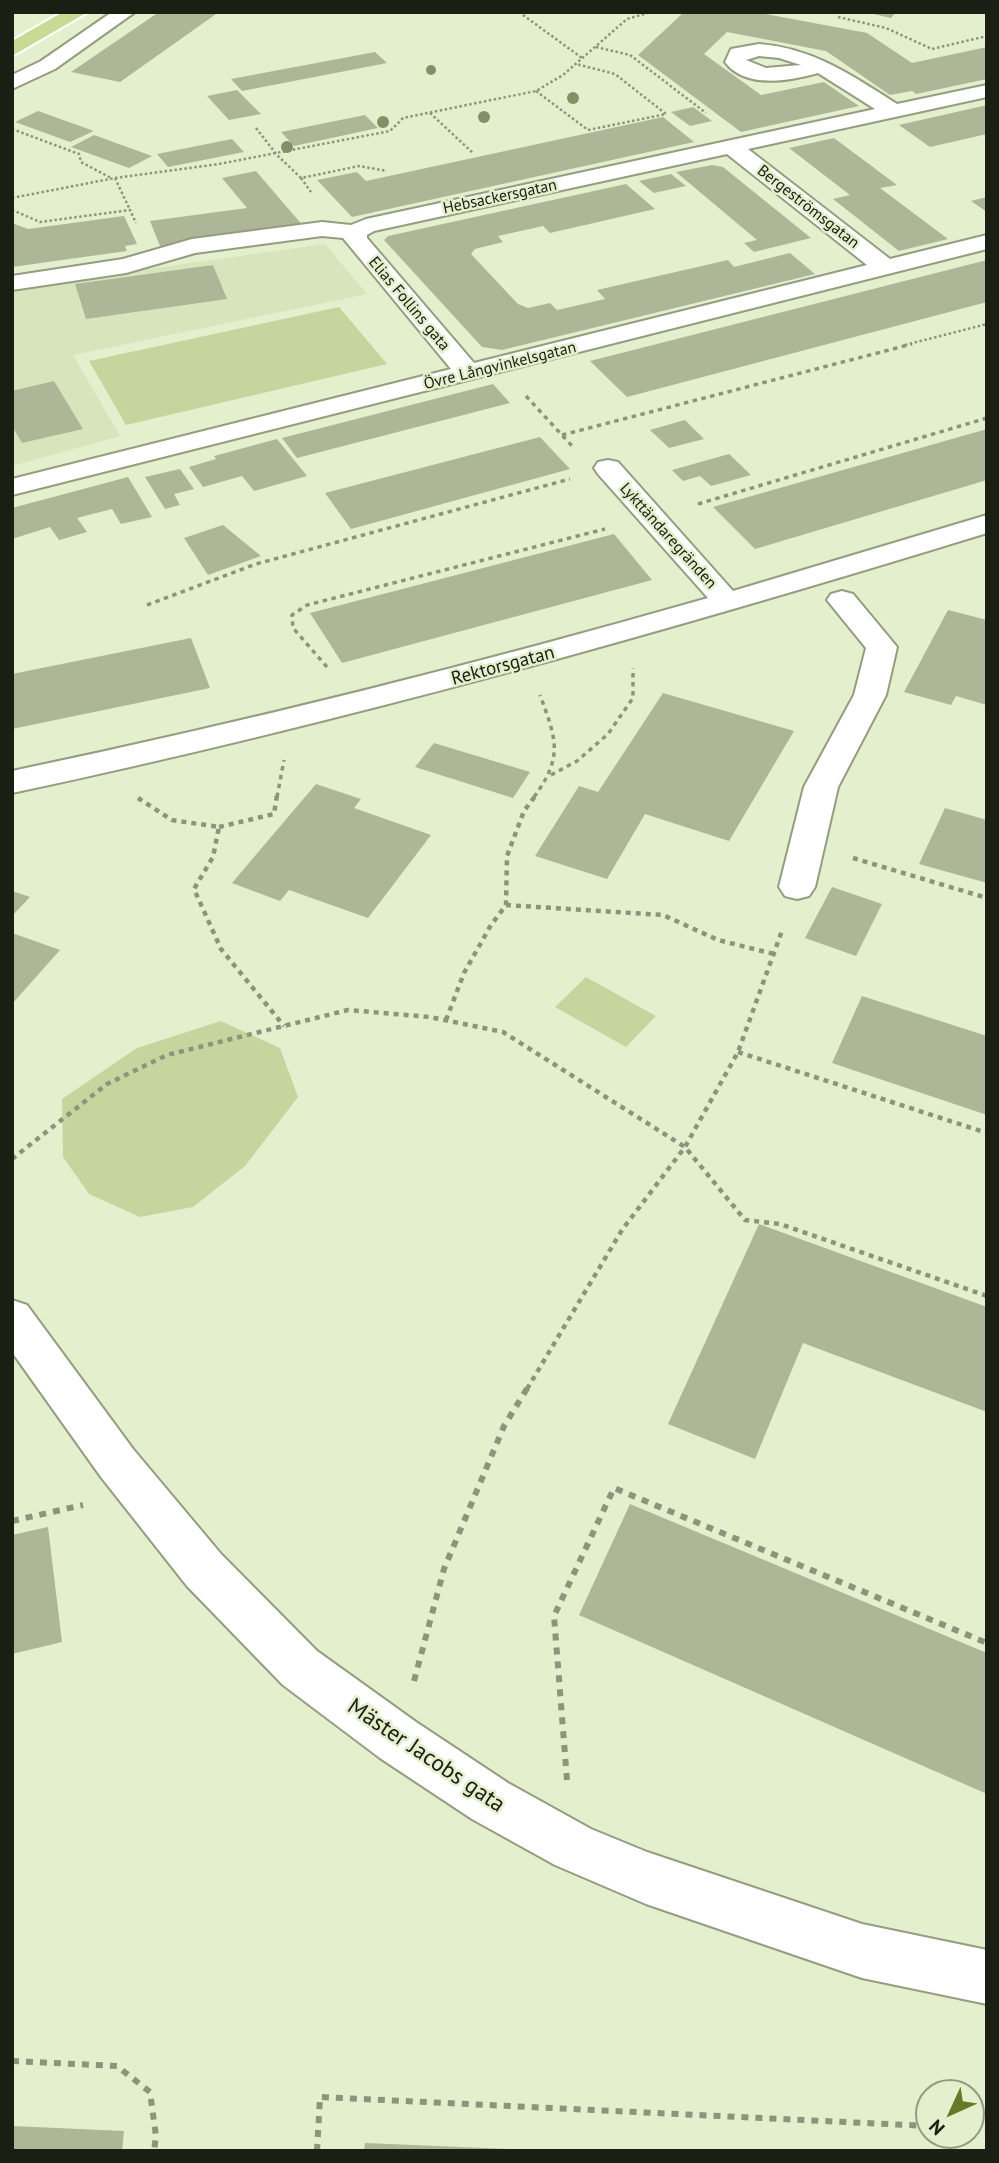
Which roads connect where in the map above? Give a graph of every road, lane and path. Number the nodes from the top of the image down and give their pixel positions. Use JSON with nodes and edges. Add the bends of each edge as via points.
{"nodes":[{"id":1,"x":78,"y":12,"type":"edge"},
{"id":2,"x":125,"y":12,"type":"edge"},
{"id":3,"x":527,"y":12,"type":"edge"},
{"id":4,"x":651,"y":12,"type":"edge"},
{"id":5,"x":838,"y":17,"type":"dead end"},
{"id":6,"x":987,"y":36,"type":"edge"},
{"id":7,"x":595,"y":47,"type":"junction"},
{"id":8,"x":12,"y":50,"type":"edge"},
{"id":9,"x":582,"y":58,"type":"junction"},
{"id":10,"x":575,"y":64,"type":"junction"},
{"id":11,"x":820,"y":66,"type":"dead end"},
{"id":12,"x":12,"y":83,"type":"edge"},
{"id":13,"x":536,"y":91,"type":"junction"},
{"id":14,"x":987,"y":91,"type":"edge"},
{"id":15,"x":893,"y":111,"type":"junction"},
{"id":16,"x":430,"y":112,"type":"junction"},
{"id":17,"x":256,"y":128,"type":"dead end"},
{"id":18,"x":12,"y":130,"type":"edge"},
{"id":19,"x":730,"y":146,"type":"junction"},
{"id":20,"x":473,"y":153,"type":"dead end"},
{"id":21,"x":277,"y":155,"type":"junction"},
{"id":22,"x":387,"y":171,"type":"dead end"},
{"id":23,"x":113,"y":178,"type":"junction"},
{"id":24,"x":12,"y":198,"type":"edge"},
{"id":25,"x":130,"y":210,"type":"junction"},
{"id":26,"x":12,"y":211,"type":"edge"},
{"id":27,"x":355,"y":232,"type":"junction"},
{"id":28,"x":987,"y":242,"type":"edge"},
{"id":29,"x":149,"y":258,"type":"junction"},
{"id":30,"x":886,"y":268,"type":"junction"},
{"id":31,"x":12,"y":282,"type":"edge"},
{"id":32,"x":987,"y":324,"type":"edge"},
{"id":33,"x":499,"y":366,"type":"junction"},
{"id":34,"x":469,"y":374,"type":"junction"},
{"id":35,"x":562,"y":435,"type":"junction"},
{"id":36,"x":607,"y":468,"type":"junction"},
{"id":37,"x":12,"y":487,"type":"edge"},
{"id":38,"x":987,"y":524,"type":"edge"},
{"id":39,"x":842,"y":600,"type":"dead end"},
{"id":40,"x":728,"y":603,"type":"junction"},
{"id":41,"x":147,"y":605,"type":"dead end"},
{"id":42,"x":633,"y":661,"type":"dead end"},
{"id":43,"x":537,"y":688,"type":"dead end"},
{"id":44,"x":284,"y":759,"type":"dead end"},
{"id":45,"x":550,"y":776,"type":"junction"},
{"id":46,"x":12,"y":782,"type":"edge"},
{"id":47,"x":130,"y":793,"type":"dead end"},
{"id":48,"x":219,"y":827,"type":"junction"},
{"id":49,"x":807,"y":845,"type":"junction"},
{"id":50,"x":797,"y":887,"type":"joint"},
{"id":51,"x":987,"y":898,"type":"edge"},
{"id":52,"x":506,"y":905,"type":"junction"},
{"id":53,"x":774,"y":954,"type":"junction"},
{"id":54,"x":446,"y":1020,"type":"junction"},
{"id":55,"x":284,"y":1026,"type":"junction"},
{"id":56,"x":738,"y":1052,"type":"junction"},
{"id":57,"x":987,"y":1133,"type":"edge"},
{"id":58,"x":685,"y":1147,"type":"junction"},
{"id":59,"x":12,"y":1159,"type":"edge"},
{"id":60,"x":987,"y":1296,"type":"edge"},
{"id":61,"x":12,"y":1318,"type":"edge"},
{"id":62,"x":77,"y":1493,"type":"dead end"},
{"id":63,"x":12,"y":1521,"type":"edge"},
{"id":64,"x":987,"y":1643,"type":"edge"},
{"id":65,"x":398,"y":1740,"type":"junction"},
{"id":66,"x":573,"y":1847,"type":"junction"},
{"id":67,"x":987,"y":1977,"type":"edge"},
{"id":68,"x":12,"y":2061,"type":"edge"},
{"id":69,"x":915,"y":2125,"type":"edge"},
{"id":70,"x":154,"y":2151,"type":"edge"},
{"id":71,"x":317,"y":2151,"type":"edge"}],
"edges":[{"from":1,"to":8,"type":"main road"},
{"from":2,"to":12,"type":"street","via":[[48,65]]},
{"from":3,"to":9,"type":"path","via":[[523,15]]},
{"from":4,"to":7,"type":"path","via":[[627,19]]},
{"from":5,"to":6,"type":"path","via":[[886,28],[932,50]]},
{"from":7,"to":9,"type":"path"},
{"from":7,"to":19,"type":"path","via":[[630,55],[719,123],[713,131]]},
{"from":9,"to":10,"type":"path"},
{"from":10,"to":13,"type":"path"},
{"from":10,"to":13,"type":"path","via":[[614,74],[666,114],[588,130]]},
{"from":11,"to":15,"type":"street"},
{"from":13,"to":16,"type":"path"},
{"from":14,"to":15,"type":"street","name":"Hebsackersgatan"},
{"from":15,"to":19,"type":"street","name":"Hebsackersgatan"},
{"from":16,"to":20,"type":"path"},
{"from":16,"to":21,"type":"path","via":[[403,118],[390,131]]},
{"from":17,"to":21,"type":"path"},
{"from":18,"to":23,"type":"path","via":[[79,155],[81,162]]},
{"from":19,"to":27,"type":"street","name":"Hebsackersgatan"},
{"from":19,"to":30,"type":"street","name":"Bergeströmsgatan"},
{"from":21,"to":22,"type":"path","via":[[301,178],[359,166]]},
{"from":21,"to":23,"type":"path"},
{"from":23,"to":24,"type":"path"},
{"from":23,"to":25,"type":"path"},
{"from":25,"to":26,"type":"path","via":[[40,222]]},
{"from":25,"to":29,"type":"path"},
{"from":27,"to":29,"type":"street","name":"Hebsackersgatan","via":[[309,231],[192,246]]},
{"from":27,"to":34,"type":"street","name":"Elias Follins gata","via":[[354,237]]},
{"from":28,"to":30,"type":"street","name":"Övre Långvinkelsgatan"},
{"from":29,"to":31,"type":"street","name":"Hebsackersgatan","via":[[126,266]]},
{"from":30,"to":33,"type":"street","name":"Övre Långvinkelsgatan"},
{"from":32,"to":35,"type":"path"},
{"from":33,"to":34,"type":"street","name":"Övre Långvinkelsgatan"},
{"from":33,"to":35,"type":"path"},
{"from":34,"to":37,"type":"street","name":"Övre Långvinkelsgatan"},
{"from":35,"to":36,"type":"path","via":[[587,463]]},
{"from":36,"to":40,"type":"street","name":"Lykttändaregränden"},
{"from":36,"to":41,"type":"path","via":[[256,564]]},
{"from":38,"to":40,"type":"street","name":"Rektorsgatan"},
{"from":39,"to":49,"type":"street","via":[[882,647],[870,695],[821,786]]},
{"from":40,"to":46,"type":"street","name":"Rektorsgatan","via":[[266,727]]},
{"from":42,"to":45,"type":"path","via":[[633,698],[608,734],[577,761]]},
{"from":43,"to":45,"type":"path","via":[[556,740]]},
{"from":44,"to":48,"type":"path","via":[[274,814]]},
{"from":45,"to":52,"type":"path","via":[[524,811],[507,856]]},
{"from":47,"to":48,"type":"path","via":[[172,820]]},
{"from":48,"to":55,"type":"path","via":[[213,857],[194,889],[221,949]]},
{"from":49,"to":50,"type":"street"},
{"from":49,"to":51,"type":"path"},
{"from":50,"to":53,"type":"path"},
{"from":52,"to":53,"type":"path","via":[[663,915],[718,940]]},
{"from":52,"to":54,"type":"path","via":[[464,973]]},
{"from":53,"to":56,"type":"path"},
{"from":54,"to":55,"type":"path","via":[[348,1010]]},
{"from":54,"to":58,"type":"path","via":[[503,1032]]},
{"from":55,"to":59,"type":"path","via":[[167,1055],[119,1078]]},
{"from":56,"to":57,"type":"path"},
{"from":56,"to":58,"type":"path"},
{"from":58,"to":60,"type":"path","via":[[745,1220],[780,1224]]},
{"from":58,"to":65,"type":"path","via":[[622,1230],[504,1426],[444,1569]]},
{"from":61,"to":65,"type":"street","name":"Mäster Jacobs gata","via":[[117,1463],[204,1570],[300,1668]]},
{"from":62,"to":63,"type":"path","via":[[85,1505]]},
{"from":64,"to":66,"type":"path","via":[[614,1488],[554,1616]]},
{"from":65,"to":66,"type":"street","name":"Mäster Jacobs gata","via":[[490,1801]]},
{"from":66,"to":67,"type":"street","name":"Mäster Jacobs gata","via":[[646,1878],[862,1951]]},
{"from":68,"to":70,"type":"path","via":[[117,2066],[150,2092]]},
{"from":69,"to":71,"type":"path","via":[[320,2096]]}]}
